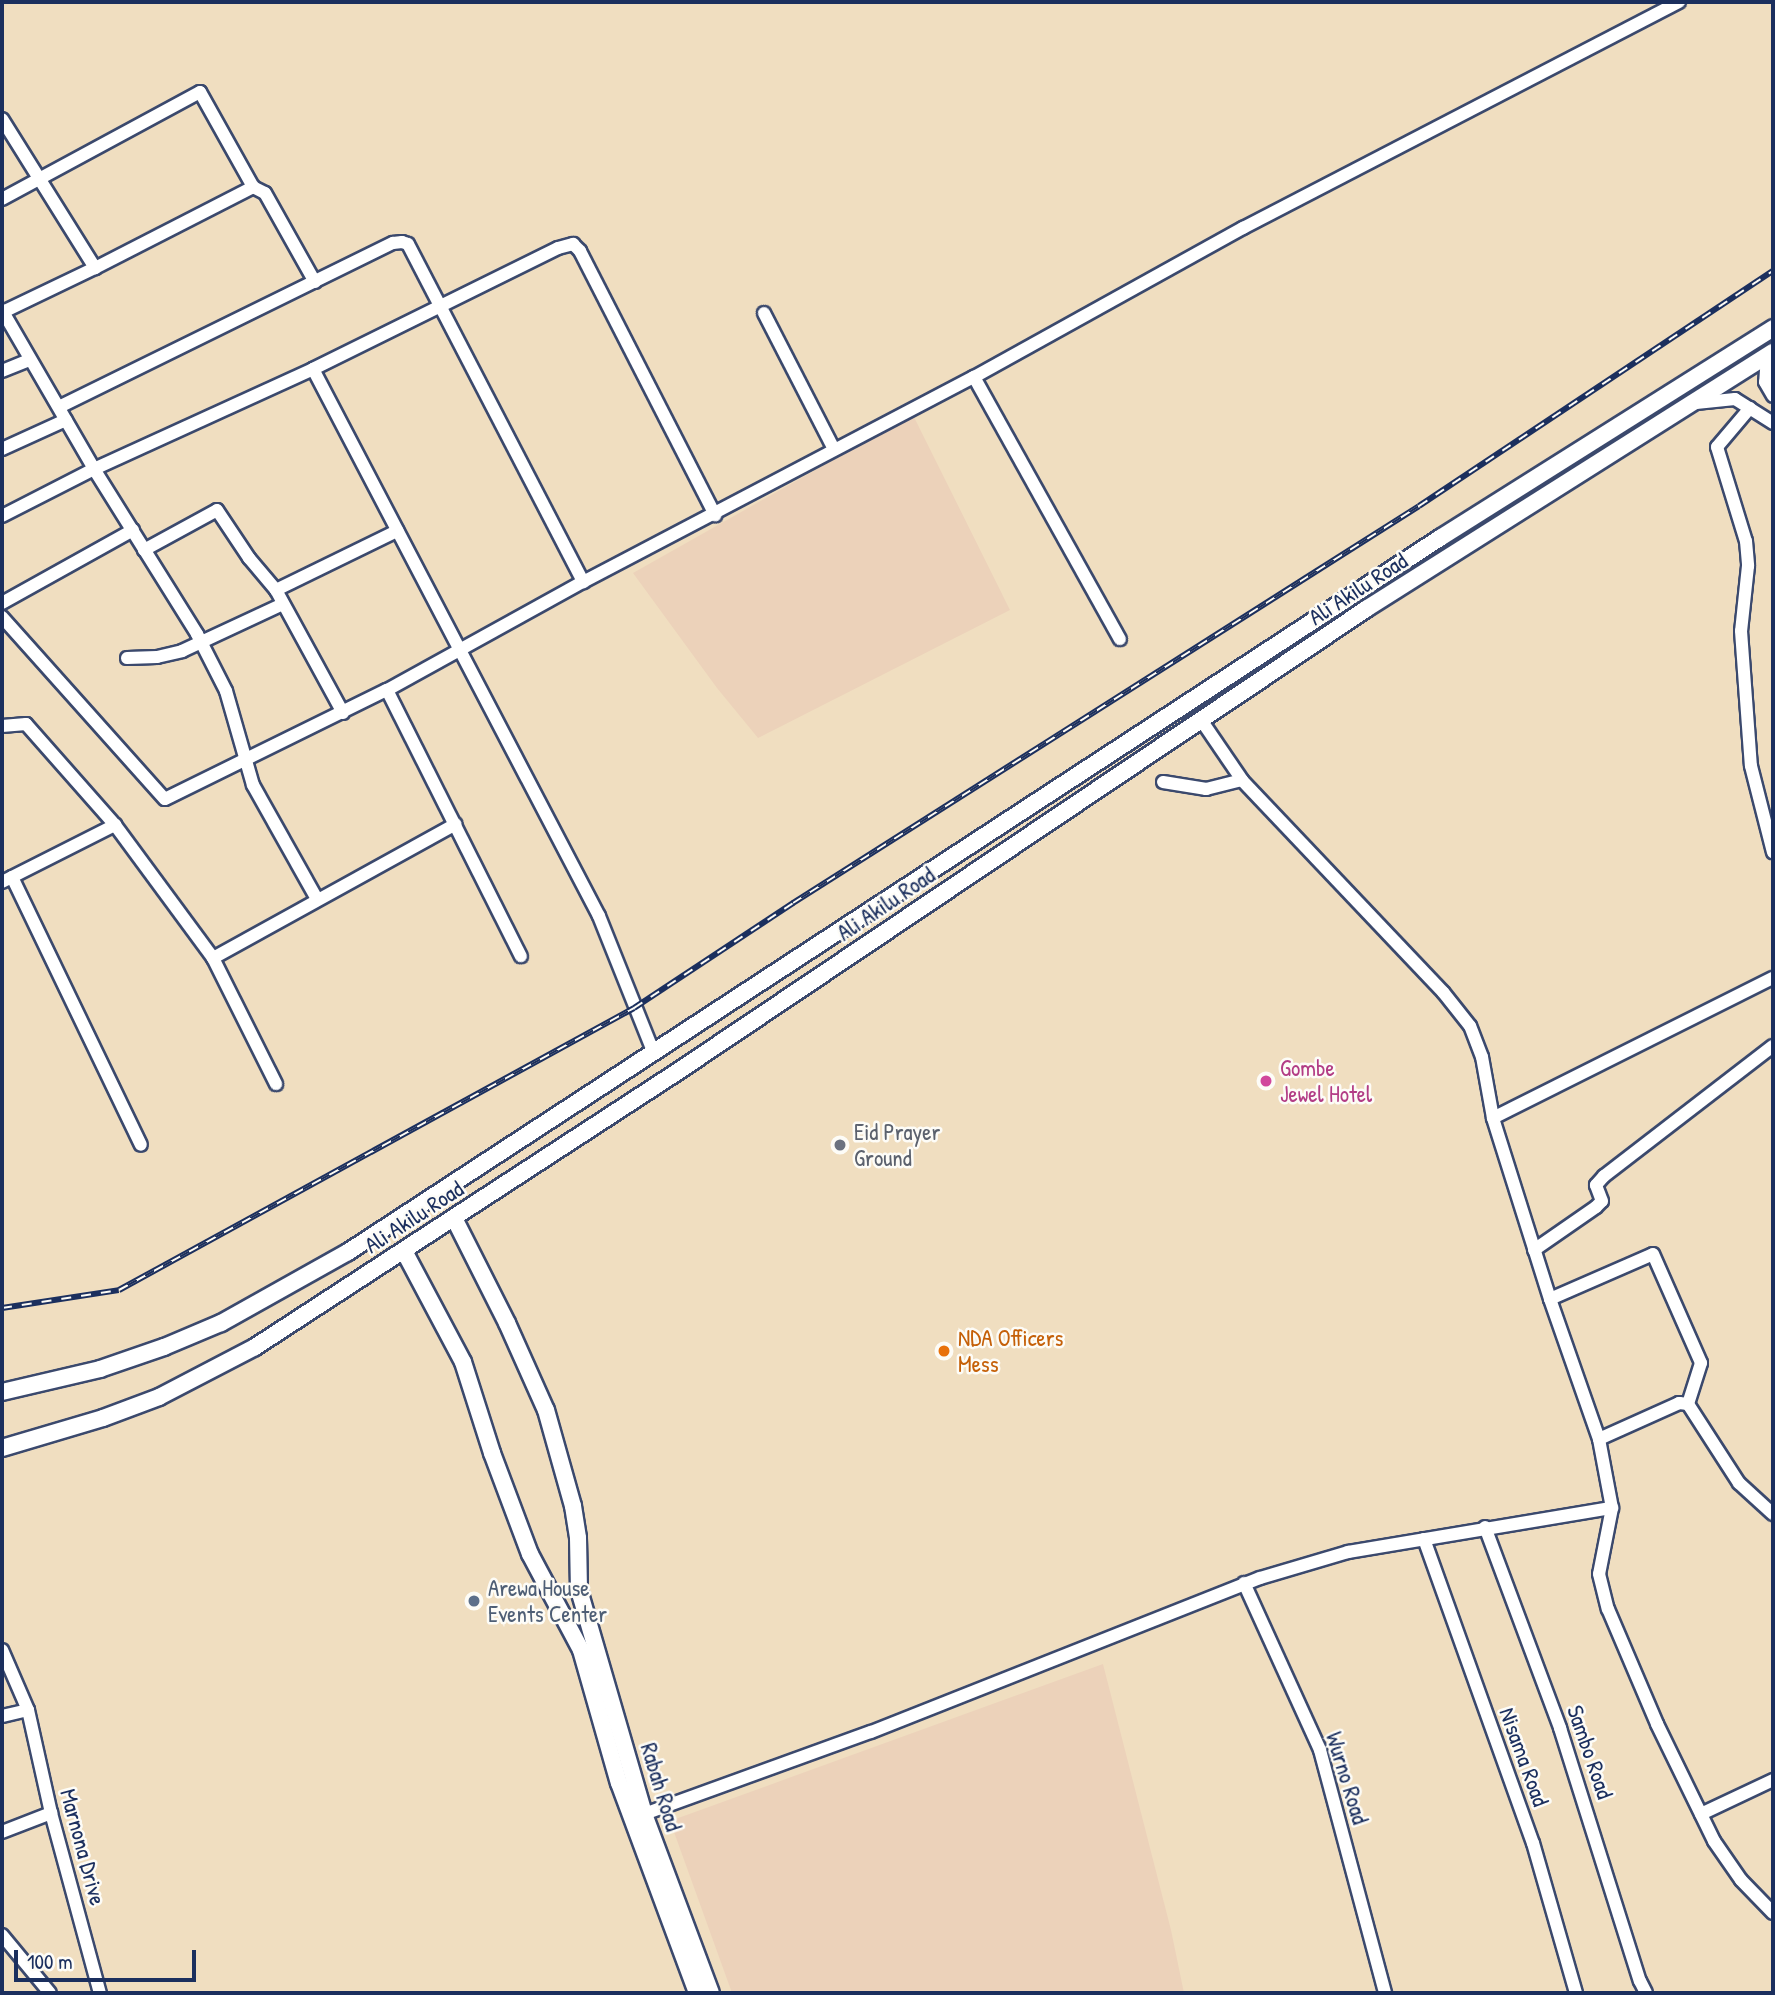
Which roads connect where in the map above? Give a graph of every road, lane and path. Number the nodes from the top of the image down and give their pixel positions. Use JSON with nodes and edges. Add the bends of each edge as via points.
{"nodes":[{"id":1,"x":1679,"y":2,"type":"edge"},
{"id":2,"x":2,"y":119,"type":"edge"},
{"id":3,"x":40,"y":178,"type":"junction"},
{"id":4,"x":253,"y":187,"type":"junction"},
{"id":5,"x":2,"y":199,"type":"edge"},
{"id":6,"x":95,"y":268,"type":"junction"},
{"id":7,"x":316,"y":282,"type":"junction"},
{"id":8,"x":439,"y":307,"type":"junction"},
{"id":9,"x":2,"y":311,"type":"edge"},
{"id":10,"x":764,"y":313,"type":"dead end"},
{"id":11,"x":1773,"y":328,"type":"edge"},
{"id":12,"x":1770,"y":354,"type":"edge"},
{"id":13,"x":29,"y":360,"type":"junction"},
{"id":14,"x":313,"y":369,"type":"junction"},
{"id":15,"x":2,"y":371,"type":"edge"},
{"id":16,"x":974,"y":377,"type":"junction"},
{"id":17,"x":1773,"y":396,"type":"edge"},
{"id":18,"x":1696,"y":403,"type":"junction"},
{"id":19,"x":59,"y":407,"type":"junction"},
{"id":20,"x":1750,"y":408,"type":"junction"},
{"id":21,"x":66,"y":420,"type":"junction"},
{"id":22,"x":1773,"y":423,"type":"edge"},
{"id":23,"x":2,"y":449,"type":"edge"},
{"id":24,"x":834,"y":449,"type":"junction"},
{"id":25,"x":94,"y":469,"type":"junction"},
{"id":26,"x":715,"y":515,"type":"junction"},
{"id":27,"x":2,"y":516,"type":"edge"},
{"id":28,"x":133,"y":530,"type":"junction"},
{"id":29,"x":397,"y":531,"type":"junction"},
{"id":30,"x":1440,"y":538,"type":"junction"},
{"id":31,"x":144,"y":550,"type":"junction"},
{"id":32,"x":1451,"y":555,"type":"junction"},
{"id":33,"x":583,"y":582,"type":"junction"},
{"id":34,"x":276,"y":590,"type":"junction"},
{"id":35,"x":2,"y":603,"type":"edge"},
{"id":36,"x":284,"y":604,"type":"junction"},
{"id":37,"x":2,"y":617,"type":"edge"},
{"id":38,"x":1120,"y":639,"type":"dead end"},
{"id":39,"x":201,"y":641,"type":"junction"},
{"id":40,"x":459,"y":652,"type":"junction"},
{"id":41,"x":127,"y":658,"type":"dead end"},
{"id":42,"x":387,"y":690,"type":"junction"},
{"id":43,"x":343,"y":713,"type":"junction"},
{"id":44,"x":1201,"y":720,"type":"junction"},
{"id":45,"x":2,"y":726,"type":"edge"},
{"id":46,"x":244,"y":759,"type":"junction"},
{"id":47,"x":1242,"y":780,"type":"junction"},
{"id":48,"x":1163,"y":782,"type":"dead end"},
{"id":49,"x":456,"y":824,"type":"junction"},
{"id":50,"x":115,"y":825,"type":"junction"},
{"id":51,"x":1773,"y":852,"type":"edge"},
{"id":52,"x":7,"y":879,"type":"edge"},
{"id":53,"x":317,"y":899,"type":"junction"},
{"id":54,"x":521,"y":957,"type":"dead end"},
{"id":55,"x":213,"y":958,"type":"junction"},
{"id":56,"x":1773,"y":978,"type":"edge"},
{"id":57,"x":1773,"y":1045,"type":"edge"},
{"id":58,"x":653,"y":1051,"type":"junction"},
{"id":59,"x":276,"y":1084,"type":"dead end"},
{"id":60,"x":1493,"y":1118,"type":"junction"},
{"id":61,"x":141,"y":1145,"type":"dead end"},
{"id":62,"x":454,"y":1218,"type":"junction"},
{"id":63,"x":1535,"y":1250,"type":"junction"},
{"id":64,"x":404,"y":1251,"type":"junction"},
{"id":65,"x":1550,"y":1299,"type":"junction"},
{"id":66,"x":2,"y":1392,"type":"edge"},
{"id":67,"x":1688,"y":1404,"type":"junction"},
{"id":68,"x":1599,"y":1439,"type":"junction"},
{"id":69,"x":2,"y":1448,"type":"edge"},
{"id":70,"x":1612,"y":1508,"type":"junction"},
{"id":71,"x":1773,"y":1514,"type":"edge"},
{"id":72,"x":1485,"y":1527,"type":"junction"},
{"id":73,"x":1424,"y":1539,"type":"junction"},
{"id":74,"x":1244,"y":1583,"type":"junction"},
{"id":75,"x":2,"y":1650,"type":"edge"},
{"id":76,"x":28,"y":1710,"type":"junction"},
{"id":77,"x":2,"y":1716,"type":"edge"},
{"id":78,"x":1773,"y":1780,"type":"edge"},
{"id":79,"x":51,"y":1813,"type":"junction"},
{"id":80,"x":644,"y":1814,"type":"junction"},
{"id":81,"x":1701,"y":1814,"type":"junction"},
{"id":82,"x":2,"y":1832,"type":"edge"},
{"id":83,"x":1771,"y":1907,"type":"edge"},
{"id":84,"x":2,"y":1935,"type":"edge"},
{"id":85,"x":50,"y":1993,"type":"edge"},
{"id":86,"x":100,"y":1993,"type":"edge"},
{"id":87,"x":696,"y":1993,"type":"edge"},
{"id":88,"x":711,"y":1993,"type":"edge"},
{"id":89,"x":1385,"y":1993,"type":"edge"},
{"id":90,"x":1576,"y":1993,"type":"edge"},
{"id":91,"x":1646,"y":1993,"type":"edge"}],
"edges":[{"from":1,"to":16,"type":"street","via":[[1243,228]]},
{"from":2,"to":3,"type":"street"},
{"from":3,"to":4,"type":"street","via":[[200,92]]},
{"from":3,"to":5,"type":"street"},
{"from":3,"to":6,"type":"street"},
{"from":4,"to":6,"type":"street"},
{"from":4,"to":7,"type":"street","via":[[265,193]]},
{"from":6,"to":9,"type":"street"},
{"from":7,"to":8,"type":"street","via":[[402,242],[408,244]]},
{"from":7,"to":19,"type":"street"},
{"from":8,"to":14,"type":"street"},
{"from":8,"to":26,"type":"street","via":[[573,244]]},
{"from":8,"to":33,"type":"street"},
{"from":9,"to":13,"type":"street"},
{"from":10,"to":24,"type":"street"},
{"from":11,"to":30,"type":"main road","name":"Ali Akilu Road"},
{"from":12,"to":17,"type":"street","via":[[1765,382]]},
{"from":12,"to":18,"type":"main road","name":"Ali Akilu Road"},
{"from":13,"to":15,"type":"street"},
{"from":13,"to":19,"type":"street"},
{"from":14,"to":25,"type":"street"},
{"from":14,"to":29,"type":"street"},
{"from":16,"to":24,"type":"street"},
{"from":16,"to":38,"type":"street"},
{"from":18,"to":20,"type":"street","via":[[1735,399]]},
{"from":18,"to":32,"type":"main road","name":"Ali Akilu Road"},
{"from":19,"to":21,"type":"street"},
{"from":20,"to":22,"type":"street"},
{"from":20,"to":51,"type":"street","via":[[1717,447],[1746,541],[1741,631],[1751,766]]},
{"from":21,"to":23,"type":"street"},
{"from":21,"to":25,"type":"street"},
{"from":24,"to":26,"type":"street"},
{"from":25,"to":27,"type":"street"},
{"from":25,"to":28,"type":"street"},
{"from":26,"to":33,"type":"street"},
{"from":28,"to":31,"type":"street"},
{"from":28,"to":35,"type":"street"},
{"from":29,"to":34,"type":"street"},
{"from":29,"to":40,"type":"street"},
{"from":30,"to":32,"type":"main road"},
{"from":30,"to":58,"type":"main road","name":"Ali Akilu Road"},
{"from":31,"to":34,"type":"street","via":[[217,510]]},
{"from":31,"to":39,"type":"street"},
{"from":32,"to":44,"type":"main road","name":"Ali Akilu Road"},
{"from":33,"to":40,"type":"street"},
{"from":34,"to":36,"type":"street"},
{"from":36,"to":39,"type":"street"},
{"from":36,"to":43,"type":"street"},
{"from":37,"to":46,"type":"street","via":[[165,799]]},
{"from":39,"to":41,"type":"street","via":[[157,657]]},
{"from":39,"to":46,"type":"street","via":[[226,691]]},
{"from":40,"to":42,"type":"street"},
{"from":40,"to":58,"type":"street","via":[[599,916]]},
{"from":42,"to":43,"type":"street"},
{"from":42,"to":49,"type":"street"},
{"from":43,"to":46,"type":"street"},
{"from":44,"to":47,"type":"street"},
{"from":44,"to":62,"type":"main road","name":"Ali Akilu Road"},
{"from":45,"to":50,"type":"street","via":[[26,724]]},
{"from":46,"to":53,"type":"street","via":[[253,785]]},
{"from":47,"to":48,"type":"street","via":[[1206,789]]},
{"from":47,"to":60,"type":"street","via":[[1443,992],[1470,1027],[1482,1057]]},
{"from":49,"to":53,"type":"street"},
{"from":49,"to":54,"type":"street"},
{"from":50,"to":52,"type":"street"},
{"from":50,"to":55,"type":"street"},
{"from":52,"to":61,"type":"street"},
{"from":53,"to":55,"type":"street"},
{"from":55,"to":59,"type":"street"},
{"from":56,"to":60,"type":"street"},
{"from":57,"to":63,"type":"street","via":[[1604,1176],[1596,1185],[1602,1201],[1596,1208]]},
{"from":58,"to":66,"type":"main road","name":"Ali Akilu Road","via":[[348,1252],[221,1323],[100,1369]]},
{"from":60,"to":63,"type":"street"},
{"from":62,"to":64,"type":"main road","name":"Ali Akilu Road"},
{"from":62,"to":80,"type":"main road","name":"Rabah Road","via":[[546,1410],[573,1506],[579,1590]]},
{"from":63,"to":65,"type":"street"},
{"from":64,"to":69,"type":"main road","name":"Ali Akilu Road","via":[[200,1377],[103,1418]]},
{"from":64,"to":87,"type":"main road","name":"Rabah Road","via":[[463,1362],[530,1554],[581,1650],[627,1807]]},
{"from":65,"to":67,"type":"street","via":[[1653,1254],[1701,1363]]},
{"from":65,"to":68,"type":"street"},
{"from":67,"to":68,"type":"street","via":[[1679,1403]]},
{"from":67,"to":71,"type":"street","via":[[1739,1483]]},
{"from":68,"to":70,"type":"street"},
{"from":70,"to":72,"type":"street"},
{"from":70,"to":81,"type":"street","via":[[1599,1574],[1608,1609]]},
{"from":72,"to":73,"type":"street"},
{"from":72,"to":91,"type":"street","name":"Sambo Road","via":[[1560,1728]]},
{"from":73,"to":74,"type":"street","via":[[1348,1552]]},
{"from":73,"to":90,"type":"street","name":"Nisama Road","via":[[1533,1843]]},
{"from":74,"to":80,"type":"street","via":[[871,1732]]},
{"from":74,"to":89,"type":"street","name":"Wurno Road","via":[[1320,1750]]},
{"from":75,"to":76,"type":"street","name":"Marnona Drive"},
{"from":76,"to":77,"type":"street"},
{"from":76,"to":79,"type":"street","name":"Marnona Drive"},
{"from":78,"to":81,"type":"street"},
{"from":79,"to":82,"type":"street"},
{"from":79,"to":86,"type":"street","name":"Marnona Drive"},
{"from":80,"to":88,"type":"main road","name":"Rabah Road"},
{"from":81,"to":83,"type":"street","via":[[1741,1880]]},
{"from":84,"to":85,"type":"street"}]}
